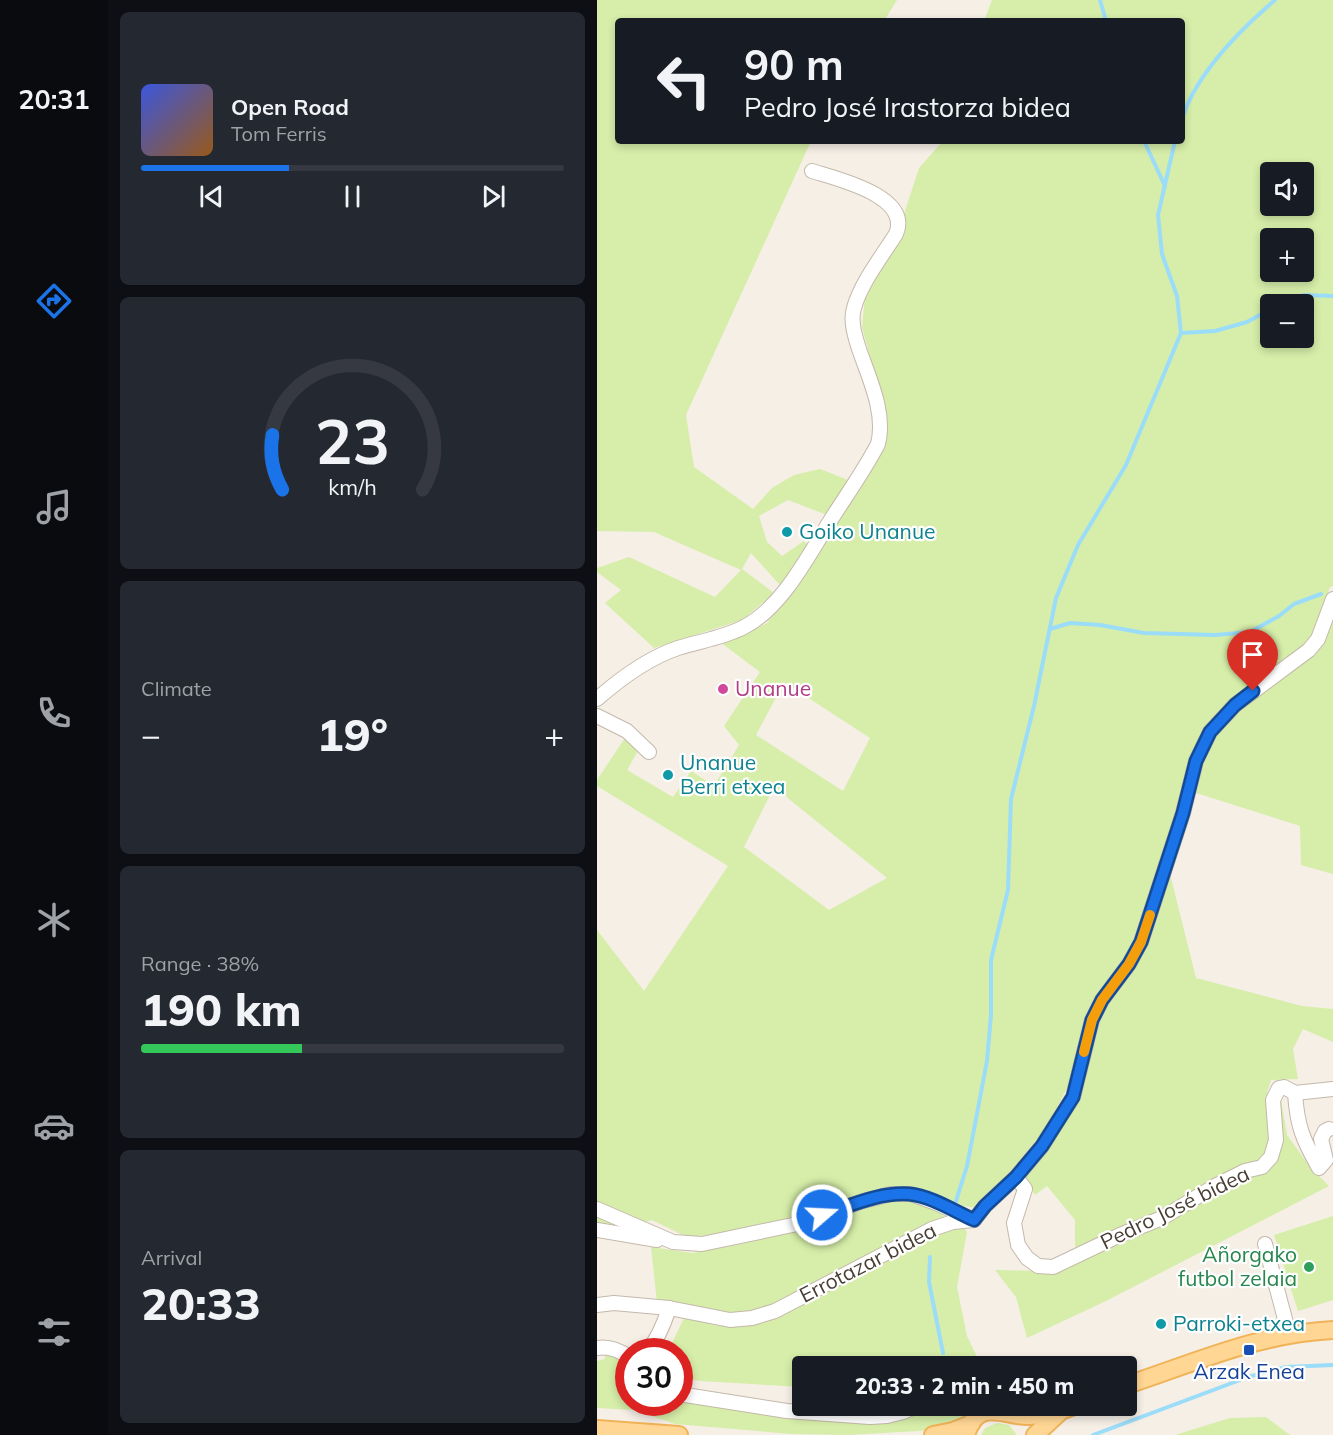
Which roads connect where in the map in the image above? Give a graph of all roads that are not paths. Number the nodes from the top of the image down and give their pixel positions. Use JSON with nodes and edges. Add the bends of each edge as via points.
{"nodes":[{"id":1,"x":812,"y":171,"type":"dead end"},
{"id":2,"x":1333,"y":599,"type":"edge"},
{"id":3,"x":597,"y":699,"type":"edge"},
{"id":4,"x":597,"y":716,"type":"edge"},
{"id":5,"x":649,"y":752,"type":"dead end"},
{"id":6,"x":1333,"y":1089,"type":"edge"},
{"id":7,"x":1295,"y":1094,"type":"junction"},
{"id":8,"x":1329,"y":1129,"type":"dead end"},
{"id":9,"x":1016,"y":1177,"type":"junction"},
{"id":10,"x":597,"y":1209,"type":"edge"},
{"id":11,"x":974,"y":1220,"type":"junction"},
{"id":12,"x":600,"y":1232,"type":"edge"},
{"id":13,"x":673,"y":1242,"type":"junction"},
{"id":14,"x":1265,"y":1244,"type":"dead end"},
{"id":15,"x":597,"y":1305,"type":"edge"},
{"id":16,"x":669,"y":1308,"type":"junction"},
{"id":17,"x":1333,"y":1330,"type":"edge"},
{"id":18,"x":1289,"y":1334,"type":"junction"},
{"id":19,"x":657,"y":1338,"type":"edge"},
{"id":20,"x":597,"y":1347,"type":"edge"},
{"id":21,"x":615,"y":1349,"type":"edge"},
{"id":22,"x":1137,"y":1381,"type":"edge"},
{"id":23,"x":693,"y":1396,"type":"edge"},
{"id":24,"x":792,"y":1411,"type":"edge"},
{"id":25,"x":856,"y":1416,"type":"edge"},
{"id":26,"x":887,"y":1416,"type":"edge"},
{"id":27,"x":1011,"y":1416,"type":"edge"},
{"id":28,"x":1058,"y":1416,"type":"edge"},
{"id":29,"x":973,"y":1420,"type":"edge"},
{"id":30,"x":597,"y":1429,"type":"edge"},
{"id":31,"x":679,"y":1435,"type":"edge"},
{"id":32,"x":933,"y":1435,"type":"edge"},
{"id":33,"x":1028,"y":1435,"type":"edge"},
{"id":34,"x":1035,"y":1435,"type":"edge"}],
"edges":[{"from":1,"to":3,"type":"street","via":[[869,191],[897,215],[899,227],[853,309],[857,340],[881,421],[878,444],[797,573],[771,607],[745,627],[655,657]]},
{"from":2,"to":9,"type":"street","via":[[1309,650],[1235,705],[1210,732],[1196,761],[1141,942],[1092,1020],[1073,1097],[1042,1146]]},
{"from":4,"to":5,"type":"street","via":[[627,731]]},
{"from":6,"to":7,"type":"street"},
{"from":7,"to":8,"type":"street","via":[[1303,1139],[1319,1168],[1326,1160],[1321,1139]]},
{"from":7,"to":9,"type":"street","name":"Pedro José bidea","via":[[1279,1088],[1273,1100],[1276,1140],[1271,1157],[1262,1167],[1245,1171],[1162,1218],[1053,1267],[1038,1266],[1018,1245],[1014,1223],[1025,1189]]},
{"from":9,"to":11,"type":"street"},
{"from":10,"to":13,"type":"street","name":"Errotazar bidea"},
{"from":11,"to":13,"type":"street","name":"Errotazar bidea","via":[[911,1194],[891,1194],[737,1238],[702,1244]]},
{"from":11,"to":16,"type":"street","name":"Errotazar bidea","via":[[932,1229],[775,1311],[752,1318],[730,1320]]},
{"from":12,"to":13,"type":"street","name":"Errotazar bidea"},
{"from":14,"to":18,"type":"street"},
{"from":15,"to":16,"type":"street","name":"Errotazar bidea"},
{"from":16,"to":19,"type":"street"},
{"from":17,"to":18,"type":"main road"},
{"from":18,"to":22,"type":"main road","via":[[1237,1346]]},
{"from":20,"to":21,"type":"street"},
{"from":23,"to":24,"type":"street"},
{"from":25,"to":26,"type":"street"},
{"from":27,"to":33,"type":"main road","via":[[1024,1425]]},
{"from":28,"to":34,"type":"main road"},
{"from":29,"to":32,"type":"main road","via":[[953,1431]]},
{"from":30,"to":31,"type":"main road"}]}
